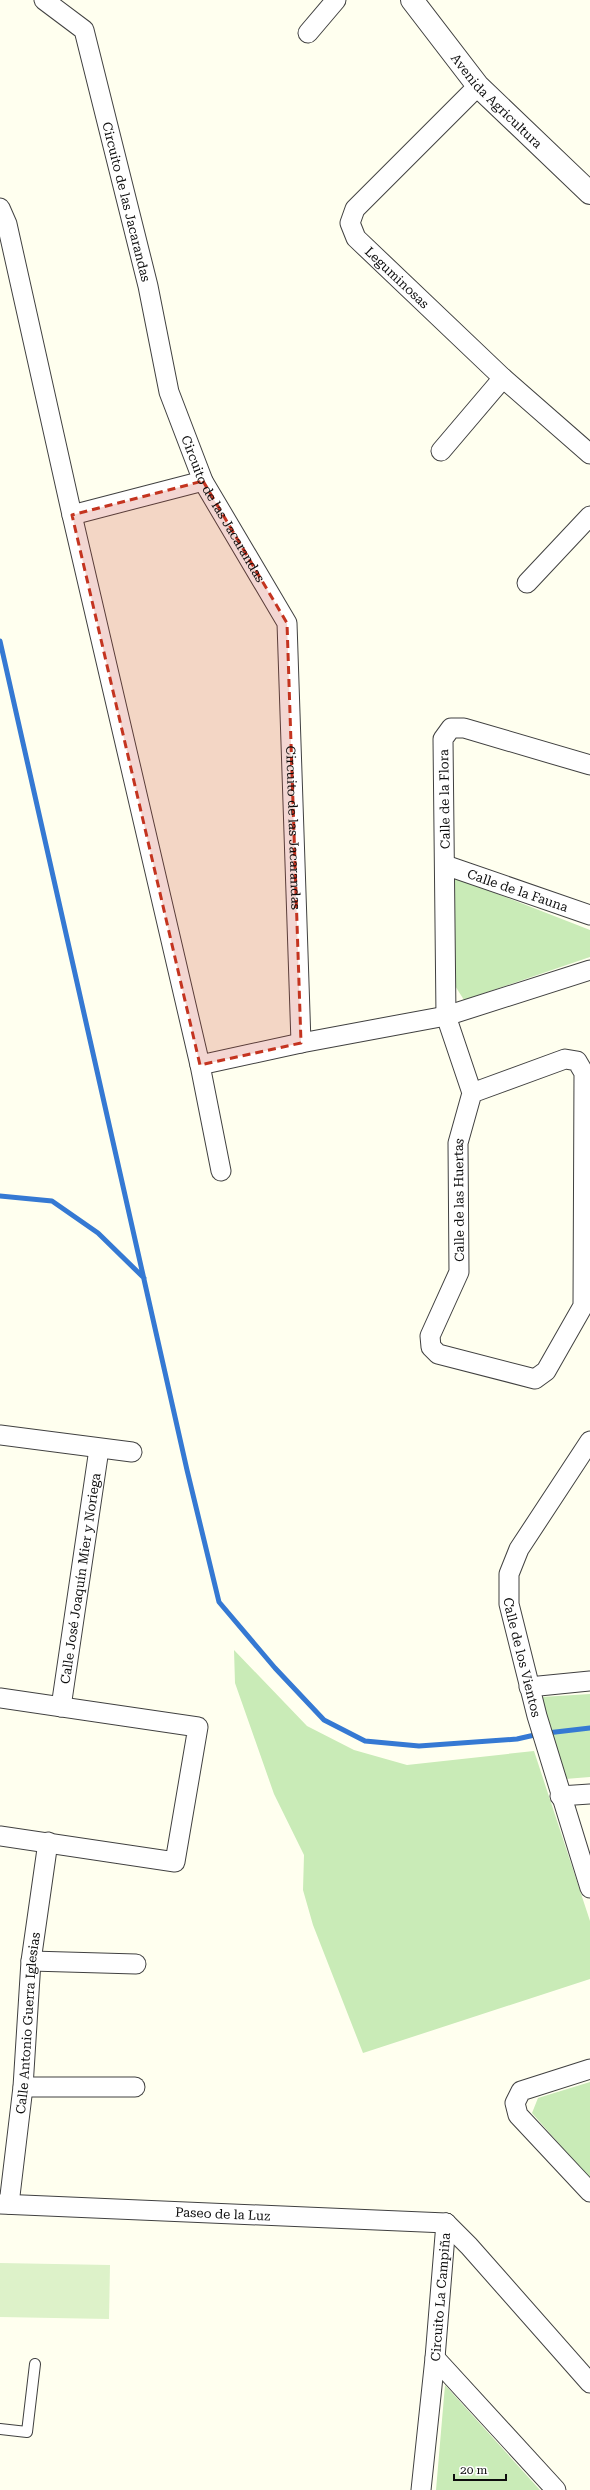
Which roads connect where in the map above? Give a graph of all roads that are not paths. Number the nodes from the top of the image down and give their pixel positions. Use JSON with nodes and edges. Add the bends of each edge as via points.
{"nodes":[{"id":1,"x":44,"y":0,"type":"edge"},
{"id":2,"x":336,"y":0,"type":"edge"},
{"id":3,"x":412,"y":0,"type":"edge"},
{"id":4,"x":308,"y":33,"type":"dead end"},
{"id":5,"x":478,"y":86,"type":"junction"},
{"id":6,"x":590,"y":193,"type":"edge"},
{"id":7,"x":0,"y":208,"type":"edge"},
{"id":8,"x":503,"y":378,"type":"junction"},
{"id":9,"x":441,"y":451,"type":"dead end"},
{"id":10,"x":590,"y":454,"type":"edge"},
{"id":11,"x":203,"y":481,"type":"junction"},
{"id":12,"x":72,"y":515,"type":"junction"},
{"id":13,"x":590,"y":516,"type":"edge"},
{"id":14,"x":527,"y":583,"type":"dead end"},
{"id":15,"x":590,"y":764,"type":"edge"},
{"id":16,"x":445,"y":865,"type":"junction"},
{"id":17,"x":590,"y":915,"type":"edge"},
{"id":18,"x":590,"y":970,"type":"edge"},
{"id":19,"x":446,"y":1016,"type":"junction"},
{"id":20,"x":301,"y":1043,"type":"junction"},
{"id":21,"x":200,"y":1065,"type":"junction"},
{"id":22,"x":472,"y":1093,"type":"junction"},
{"id":23,"x":221,"y":1171,"type":"dead end"},
{"id":24,"x":586,"y":1307,"type":"edge"},
{"id":25,"x":0,"y":1435,"type":"edge"},
{"id":26,"x":590,"y":1441,"type":"edge"},
{"id":27,"x":100,"y":1449,"type":"junction"},
{"id":28,"x":132,"y":1452,"type":"dead end"},
{"id":29,"x":590,"y":1681,"type":"edge"},
{"id":30,"x":529,"y":1687,"type":"junction"},
{"id":31,"x":0,"y":1698,"type":"edge"},
{"id":32,"x":61,"y":1707,"type":"junction"},
{"id":33,"x":590,"y":1794,"type":"edge"},
{"id":34,"x":560,"y":1796,"type":"junction"},
{"id":35,"x":0,"y":1836,"type":"edge"},
{"id":36,"x":48,"y":1842,"type":"junction"},
{"id":37,"x":590,"y":1888,"type":"edge"},
{"id":38,"x":31,"y":1961,"type":"junction"},
{"id":39,"x":136,"y":1964,"type":"dead end"},
{"id":40,"x":590,"y":2069,"type":"edge"},
{"id":41,"x":22,"y":2087,"type":"junction"},
{"id":42,"x":135,"y":2087,"type":"dead end"},
{"id":43,"x":590,"y":2192,"type":"edge"},
{"id":44,"x":4,"y":2204,"type":"edge"},
{"id":45,"x":446,"y":2223,"type":"junction"},
{"id":46,"x":435,"y":2358,"type":"junction"},
{"id":47,"x":35,"y":2364,"type":"dead end"},
{"id":48,"x":590,"y":2383,"type":"edge"},
{"id":49,"x":0,"y":2429,"type":"edge"},
{"id":50,"x":421,"y":2490,"type":"edge"},
{"id":51,"x":556,"y":2490,"type":"edge"}],
"edges":[{"from":1,"to":11,"type":"street","name":"Circuito de las Jacarandas","via":[[84,30],[148,286],[169,392]]},
{"from":2,"to":4,"type":"street"},
{"from":3,"to":5,"type":"street","name":"Avenida Agricultura"},
{"from":5,"to":6,"type":"street","name":"Avenida Agricultura"},
{"from":5,"to":8,"type":"street","name":"Leguminosas","via":[[355,209],[350,223],[356,238]]},
{"from":7,"to":12,"type":"street","via":[[7,224]]},
{"from":8,"to":9,"type":"street"},
{"from":8,"to":10,"type":"street","name":"Leguminosas"},
{"from":11,"to":12,"type":"street"},
{"from":11,"to":20,"type":"street","name":"Circuito de las Jacarandas","via":[[287,623]]},
{"from":12,"to":21,"type":"street"},
{"from":13,"to":14,"type":"street"},
{"from":15,"to":16,"type":"street","name":"Calle de la Flora","via":[[464,728],[451,728],[443,738]]},
{"from":16,"to":17,"type":"street","name":"Calle de la Fauna"},
{"from":16,"to":19,"type":"street","name":"Calle de la Flora"},
{"from":18,"to":19,"type":"street"},
{"from":19,"to":20,"type":"street"},
{"from":19,"to":22,"type":"street"},
{"from":20,"to":21,"type":"street"},
{"from":21,"to":23,"type":"street"},
{"from":22,"to":24,"type":"street","name":"Calle de las Huertas","via":[[565,1059],[577,1061],[584,1073]]},
{"from":22,"to":24,"type":"street","name":"Calle de las Huertas","via":[[458,1143],[459,1272],[430,1336],[431,1347],[438,1354],[535,1379],[546,1371]]},
{"from":25,"to":27,"type":"street"},
{"from":26,"to":30,"type":"street","name":"Calle de los Vientos","via":[[519,1549],[508,1574],[509,1604]]},
{"from":27,"to":28,"type":"street"},
{"from":27,"to":32,"type":"street","name":"Calle José Joaquín Mier y Noriega"},
{"from":29,"to":30,"type":"street"},
{"from":30,"to":34,"type":"street","name":"Calle de los Vientos"},
{"from":31,"to":32,"type":"street"},
{"from":32,"to":36,"type":"street","via":[[198,1727],[175,1862]]},
{"from":33,"to":34,"type":"street"},
{"from":34,"to":37,"type":"street","name":"Calle de los Vientos"},
{"from":35,"to":36,"type":"street"},
{"from":36,"to":38,"type":"street","name":"Calle Antonio Guerra Iglesias"},
{"from":38,"to":39,"type":"street"},
{"from":38,"to":41,"type":"street","name":"Calle Antonio Guerra Iglesias"},
{"from":40,"to":43,"type":"street","via":[[521,2091],[515,2103],[518,2115]]},
{"from":41,"to":42,"type":"street"},
{"from":41,"to":44,"type":"street","name":"Calle Antonio Guerra Iglesias"},
{"from":44,"to":45,"type":"street","name":"Paseo de la Luz"},
{"from":45,"to":46,"type":"street","name":"Circuito La Campiña"},
{"from":45,"to":48,"type":"street","name":"Circuito La Campiña"},
{"from":46,"to":50,"type":"street","name":"Circuito La Campiña"},
{"from":46,"to":51,"type":"street"},
{"from":47,"to":49,"type":"lane","via":[[27,2432]]}]}
